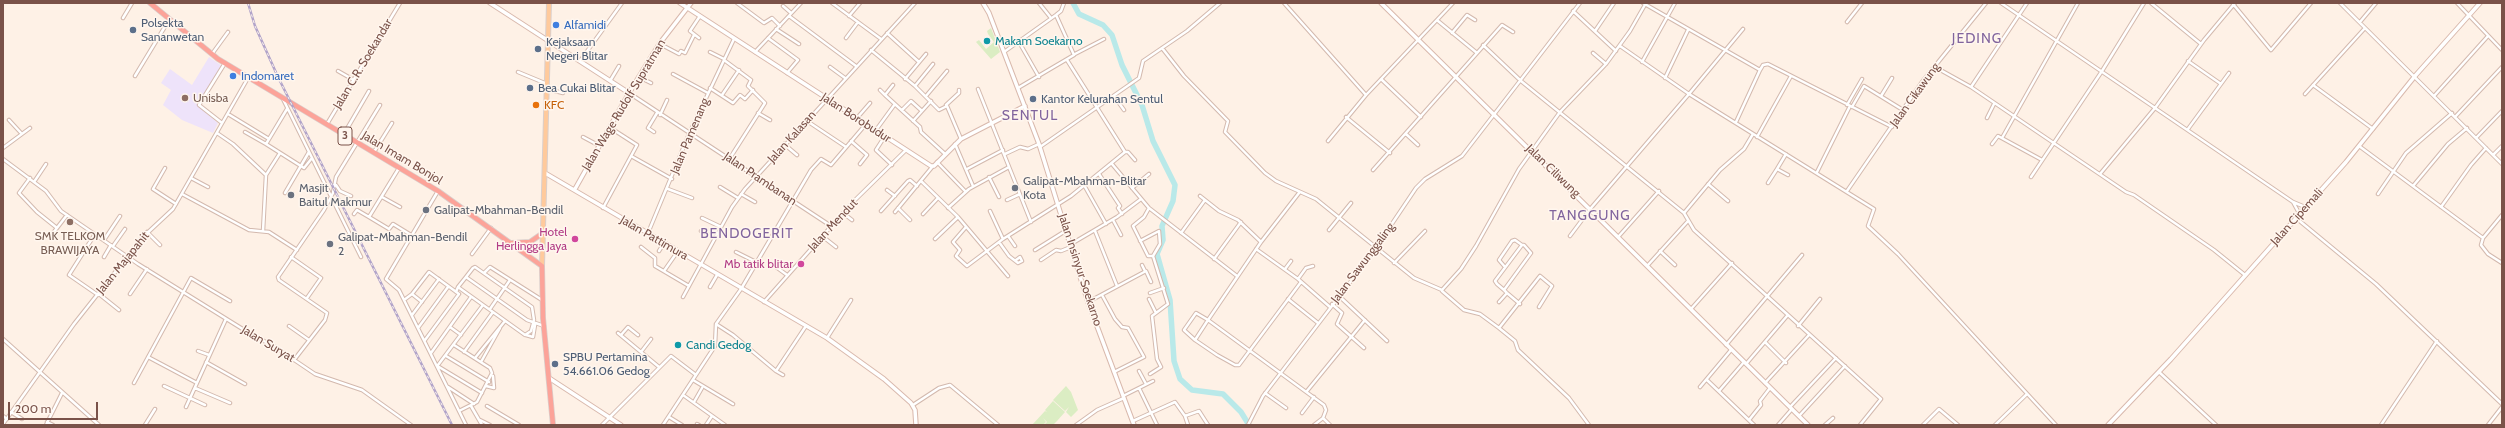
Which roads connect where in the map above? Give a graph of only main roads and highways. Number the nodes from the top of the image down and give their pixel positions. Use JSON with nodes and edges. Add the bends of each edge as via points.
{"nodes":[{"id":1,"x":150,"y":3,"type":"edge"},
{"id":2,"x":490,"y":3,"type":"edge"},
{"id":3,"x":549,"y":3,"type":"edge"},
{"id":4,"x":680,"y":3,"type":"edge"},
{"id":5,"x":691,"y":3,"type":"edge"},
{"id":6,"x":984,"y":3,"type":"edge"},
{"id":7,"x":1381,"y":3,"type":"edge"},
{"id":8,"x":2480,"y":3,"type":"edge"},
{"id":9,"x":687,"y":8,"type":"junction"},
{"id":10,"x":548,"y":41,"type":"junction"},
{"id":11,"x":629,"y":93,"type":"junction"},
{"id":12,"x":1025,"y":106,"type":"junction"},
{"id":13,"x":545,"y":173,"type":"junction"},
{"id":14,"x":575,"y":189,"type":"junction"},
{"id":15,"x":543,"y":233,"type":"junction"},
{"id":16,"x":510,"y":242,"type":"junction"},
{"id":17,"x":542,"y":266,"type":"junction"},
{"id":18,"x":549,"y":378,"type":"junction"},
{"id":19,"x":1133,"y":423,"type":"edge"},
{"id":20,"x":553,"y":425,"type":"edge"},
{"id":21,"x":620,"y":425,"type":"edge"},
{"id":22,"x":916,"y":425,"type":"edge"},
{"id":23,"x":1808,"y":425,"type":"edge"},
{"id":24,"x":2108,"y":425,"type":"edge"}],
"edges":[{"from":1,"to":16,"type":"highway","name":"Jalan Imam Bonjol","number":"3","via":[[225,63],[438,191]]},
{"from":2,"to":10,"type":"main road"},
{"from":3,"to":10,"type":"main road"},
{"from":4,"to":9,"type":"main road","name":"Jalan Borobudur"},
{"from":5,"to":9,"type":"main road","name":"Jalan Wage Rudolf Supratman"},
{"from":6,"to":12,"type":"main road","name":"Jalan Insinyur Soekarno"},
{"from":7,"to":23,"type":"main road","name":"Jalan Ciliwung"},
{"from":8,"to":24,"type":"main road","name":"Jalan Cipemali","via":[[2415,76],[2359,146],[2159,372]]},
{"from":9,"to":11,"type":"main road","name":"Jalan Wage Rudolf Supratman","via":[[660,44]]},
{"from":9,"to":12,"type":"main road","name":"Jalan Borobudur","via":[[934,166],[961,139]]},
{"from":10,"to":11,"type":"main road"},
{"from":10,"to":13,"type":"main road"},
{"from":11,"to":14,"type":"main road","name":"Jalan Wage Rudolf Supratman"},
{"from":12,"to":19,"type":"main road","name":"Jalan Insinyur Soekarno","via":[[1059,204],[1088,302]]},
{"from":13,"to":14,"type":"main road","name":"Jalan Pattimura"},
{"from":13,"to":15,"type":"main road"},
{"from":14,"to":22,"type":"main road","name":"Jalan Pattimura","via":[[603,209],[827,338],[884,379],[913,405]]},
{"from":15,"to":16,"type":"highway","via":[[527,243]]},
{"from":15,"to":17,"type":"main road"},
{"from":16,"to":17,"type":"highway","name":"Jalan Imam Bonjol","number":"3"},
{"from":17,"to":18,"type":"highway","via":[[543,326]]},
{"from":18,"to":20,"type":"highway"},
{"from":18,"to":21,"type":"main road"}]}
